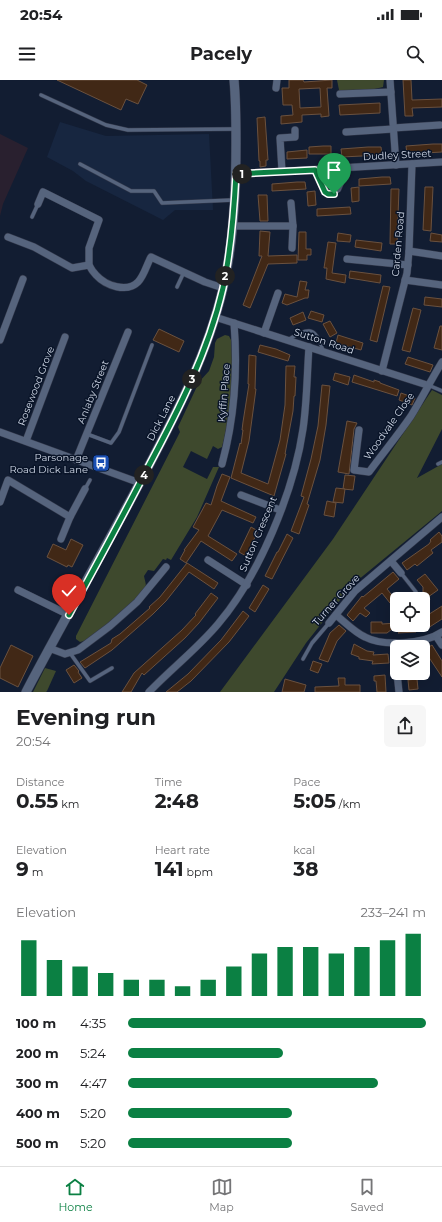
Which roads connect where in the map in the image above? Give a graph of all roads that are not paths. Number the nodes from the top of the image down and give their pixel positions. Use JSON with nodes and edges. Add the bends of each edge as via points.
{"nodes":[{"id":1,"x":234,"y":80,"type":"edge"},
{"id":2,"x":277,"y":80,"type":"edge"},
{"id":3,"x":390,"y":80,"type":"edge"},
{"id":4,"x":276,"y":88,"type":"dead end"},
{"id":5,"x":391,"y":92,"type":"junction"},
{"id":6,"x":340,"y":94,"type":"dead end"},
{"id":7,"x":41,"y":95,"type":"dead end"},
{"id":8,"x":440,"y":125,"type":"dead end"},
{"id":9,"x":236,"y":129,"type":"junction"},
{"id":10,"x":393,"y":129,"type":"junction"},
{"id":11,"x":295,"y":130,"type":"dead end"},
{"id":12,"x":346,"y":132,"type":"dead end"},
{"id":13,"x":442,"y":162,"type":"edge"},
{"id":14,"x":80,"y":164,"type":"dead end"},
{"id":15,"x":412,"y":164,"type":"junction"},
{"id":16,"x":396,"y":165,"type":"junction"},
{"id":17,"x":349,"y":168,"type":"junction"},
{"id":18,"x":315,"y":170,"type":"junction"},
{"id":19,"x":282,"y":171,"type":"junction"},
{"id":20,"x":236,"y":174,"type":"junction"},
{"id":21,"x":234,"y":200,"type":"junction"},
{"id":22,"x":291,"y":203,"type":"dead end"},
{"id":23,"x":38,"y":204,"type":"joint"},
{"id":24,"x":32,"y":217,"type":"dead end"},
{"id":25,"x":232,"y":226,"type":"junction"},
{"id":26,"x":293,"y":226,"type":"junction"},
{"id":27,"x":8,"y":237,"type":"dead end"},
{"id":28,"x":292,"y":248,"type":"dead end"},
{"id":29,"x":409,"y":251,"type":"junction"},
{"id":30,"x":442,"y":256,"type":"edge"},
{"id":31,"x":347,"y":259,"type":"dead end"},
{"id":32,"x":88,"y":265,"type":"junction"},
{"id":33,"x":408,"y":265,"type":"junction"},
{"id":34,"x":184,"y":272,"type":"junction"},
{"id":35,"x":23,"y":279,"type":"dead end"},
{"id":36,"x":405,"y":280,"type":"junction"},
{"id":37,"x":442,"y":286,"type":"edge"},
{"id":38,"x":177,"y":287,"type":"dead end"},
{"id":39,"x":223,"y":288,"type":"junction"},
{"id":40,"x":278,"y":293,"type":"dead end"},
{"id":41,"x":215,"y":317,"type":"junction"},
{"id":42,"x":234,"y":323,"type":"junction"},
{"id":43,"x":128,"y":332,"type":"dead end"},
{"id":44,"x":264,"y":333,"type":"junction"},
{"id":45,"x":65,"y":337,"type":"dead end"},
{"id":46,"x":0,"y":340,"type":"edge"},
{"id":47,"x":287,"y":340,"type":"junction"},
{"id":48,"x":152,"y":345,"type":"dead end"},
{"id":49,"x":309,"y":347,"type":"junction"},
{"id":50,"x":323,"y":352,"type":"junction"},
{"id":51,"x":442,"y":362,"type":"edge"},
{"id":52,"x":382,"y":371,"type":"junction"},
{"id":53,"x":427,"y":385,"type":"junction"},
{"id":54,"x":442,"y":391,"type":"edge"},
{"id":55,"x":359,"y":430,"type":"dead end"},
{"id":56,"x":0,"y":432,"type":"edge"},
{"id":57,"x":87,"y":434,"type":"junction"},
{"id":58,"x":26,"y":441,"type":"junction"},
{"id":59,"x":76,"y":460,"type":"junction"},
{"id":60,"x":222,"y":464,"type":"dead end"},
{"id":61,"x":90,"y":480,"type":"dead end"},
{"id":62,"x":140,"y":483,"type":"junction"},
{"id":63,"x":85,"y":489,"type":"joint"},
{"id":64,"x":241,"y":495,"type":"dead end"},
{"id":65,"x":0,"y":502,"type":"edge"},
{"id":66,"x":280,"y":510,"type":"junction"},
{"id":67,"x":70,"y":517,"type":"junction"},
{"id":68,"x":442,"y":517,"type":"edge"},
{"id":69,"x":61,"y":539,"type":"dead end"},
{"id":70,"x":208,"y":560,"type":"dead end"},
{"id":71,"x":391,"y":561,"type":"junction"},
{"id":72,"x":166,"y":567,"type":"dead end"},
{"id":73,"x":402,"y":573,"type":"joint"},
{"id":74,"x":247,"y":584,"type":"junction"},
{"id":75,"x":18,"y":590,"type":"dead end"},
{"id":76,"x":416,"y":592,"type":"dead end"},
{"id":77,"x":69,"y":615,"type":"junction"},
{"id":78,"x":336,"y":615,"type":"junction"},
{"id":79,"x":329,"y":623,"type":"joint"},
{"id":80,"x":439,"y":634,"type":"edge"},
{"id":81,"x":426,"y":640,"type":"edge"},
{"id":82,"x":390,"y":643,"type":"edge"},
{"id":83,"x":442,"y":645,"type":"edge"},
{"id":84,"x":49,"y":648,"type":"junction"},
{"id":85,"x":70,"y":654,"type":"junction"},
{"id":86,"x":303,"y":659,"type":"dead end"},
{"id":87,"x":112,"y":668,"type":"dead end"},
{"id":88,"x":397,"y":680,"type":"edge"},
{"id":89,"x":26,"y":692,"type":"edge"},
{"id":90,"x":149,"y":692,"type":"edge"},
{"id":91,"x":398,"y":692,"type":"edge"}],
"edges":[{"from":1,"to":9,"type":"street","name":"Dick Lane"},
{"from":2,"to":4,"type":"street"},
{"from":3,"to":5,"type":"street"},
{"from":5,"to":6,"type":"street"},
{"from":5,"to":10,"type":"street"},
{"from":7,"to":9,"type":"lane","via":[[106,125],[128,130]]},
{"from":8,"to":10,"type":"street"},
{"from":9,"to":20,"type":"street","name":"Dick Lane"},
{"from":10,"to":12,"type":"street"},
{"from":10,"to":16,"type":"street"},
{"from":11,"to":19,"type":"street","via":[[296,137],[280,138]]},
{"from":13,"to":15,"type":"street","name":"Dudley Street"},
{"from":14,"to":21,"type":"lane","via":[[131,191],[154,191],[162,203]]},
{"from":15,"to":16,"type":"street","name":"Dudley Street"},
{"from":15,"to":29,"type":"street","name":"Carden Road"},
{"from":16,"to":17,"type":"street","name":"Dudley Street"},
{"from":17,"to":18,"type":"street","name":"Dudley Street"},
{"from":17,"to":18,"type":"lane","via":[[339,190],[332,195],[324,190]]},
{"from":18,"to":19,"type":"street","name":"Dudley Street"},
{"from":19,"to":20,"type":"street","name":"Dudley Street"},
{"from":20,"to":21,"type":"street","name":"Dick Lane"},
{"from":21,"to":25,"type":"street","name":"Dick Lane"},
{"from":22,"to":26,"type":"street"},
{"from":23,"to":24,"type":"lane"},
{"from":23,"to":32,"type":"street","via":[[43,192],[99,220],[89,248]]},
{"from":25,"to":26,"type":"street"},
{"from":25,"to":39,"type":"street","name":"Dick Lane"},
{"from":26,"to":28,"type":"street"},
{"from":27,"to":32,"type":"street","via":[[34,247],[72,268]]},
{"from":29,"to":30,"type":"street"},
{"from":29,"to":33,"type":"street","name":"Carden Road"},
{"from":31,"to":33,"type":"street"},
{"from":32,"to":34,"type":"street","via":[[97,277],[122,289],[139,281],[151,257]]},
{"from":33,"to":36,"type":"street","name":"Carden Road"},
{"from":34,"to":38,"type":"lane"},
{"from":34,"to":39,"type":"street"},
{"from":35,"to":46,"type":"street"},
{"from":36,"to":37,"type":"street"},
{"from":36,"to":52,"type":"street","name":"Carden Road"},
{"from":39,"to":41,"type":"street","name":"Dick Lane"},
{"from":40,"to":44,"type":"street"},
{"from":41,"to":42,"type":"street","name":"Sutton Road"},
{"from":41,"to":62,"type":"street","name":"Dick Lane","via":[[184,399]]},
{"from":42,"to":44,"type":"street","name":"Sutton Road"},
{"from":42,"to":60,"type":"street","name":"Kyffin Place","via":[[236,380],[229,438]]},
{"from":43,"to":57,"type":"street","name":"Anlaby Street"},
{"from":44,"to":47,"type":"street","name":"Sutton Road"},
{"from":45,"to":58,"type":"street","name":"Rosewood Grove"},
{"from":47,"to":49,"type":"street","name":"Sutton Road"},
{"from":47,"to":50,"type":"lane","via":[[302,331],[309,331],[318,336]]},
{"from":48,"to":57,"type":"lane","via":[[119,432],[112,443]]},
{"from":49,"to":50,"type":"street","name":"Sutton Road"},
{"from":49,"to":66,"type":"street","name":"Sutton Crescent","via":[[303,430],[296,463]]},
{"from":50,"to":52,"type":"street","name":"Sutton Road"},
{"from":51,"to":53,"type":"street"},
{"from":52,"to":53,"type":"street","name":"Sutton Road"},
{"from":53,"to":54,"type":"lane"},
{"from":53,"to":55,"type":"street","name":"Woodvale Close","via":[[410,418],[369,472],[354,470]]},
{"from":56,"to":58,"type":"street"},
{"from":57,"to":59,"type":"street","name":"Anlaby Street"},
{"from":58,"to":59,"type":"street"},
{"from":59,"to":62,"type":"street"},
{"from":61,"to":63,"type":"lane"},
{"from":62,"to":77,"type":"street","name":"Dick Lane"},
{"from":63,"to":67,"type":"street"},
{"from":64,"to":66,"type":"street"},
{"from":65,"to":67,"type":"street","via":[[8,480]]},
{"from":66,"to":74,"type":"street","name":"Sutton Crescent"},
{"from":67,"to":69,"type":"street"},
{"from":68,"to":71,"type":"street","name":"Turner Grove"},
{"from":70,"to":74,"type":"street"},
{"from":71,"to":73,"type":"street"},
{"from":71,"to":78,"type":"street","name":"Turner Grove","via":[[355,591]]},
{"from":72,"to":85,"type":"street","via":[[137,602],[110,626]]},
{"from":73,"to":76,"type":"lane"},
{"from":74,"to":90,"type":"street","name":"Sutton Crescent","via":[[219,623],[195,650]]},
{"from":75,"to":77,"type":"street"},
{"from":77,"to":84,"type":"street","name":"Dick Lane"},
{"from":78,"to":79,"type":"street","name":"Turner Grove"},
{"from":78,"to":82,"type":"street","via":[[364,637]]},
{"from":79,"to":86,"type":"lane","name":"Turner Grove","via":[[312,643]]},
{"from":80,"to":81,"type":"street"},
{"from":80,"to":83,"type":"street"},
{"from":84,"to":85,"type":"street"},
{"from":84,"to":89,"type":"street","name":"Dick Lane"},
{"from":85,"to":87,"type":"lane","via":[[90,681]]},
{"from":88,"to":91,"type":"street"}]}
